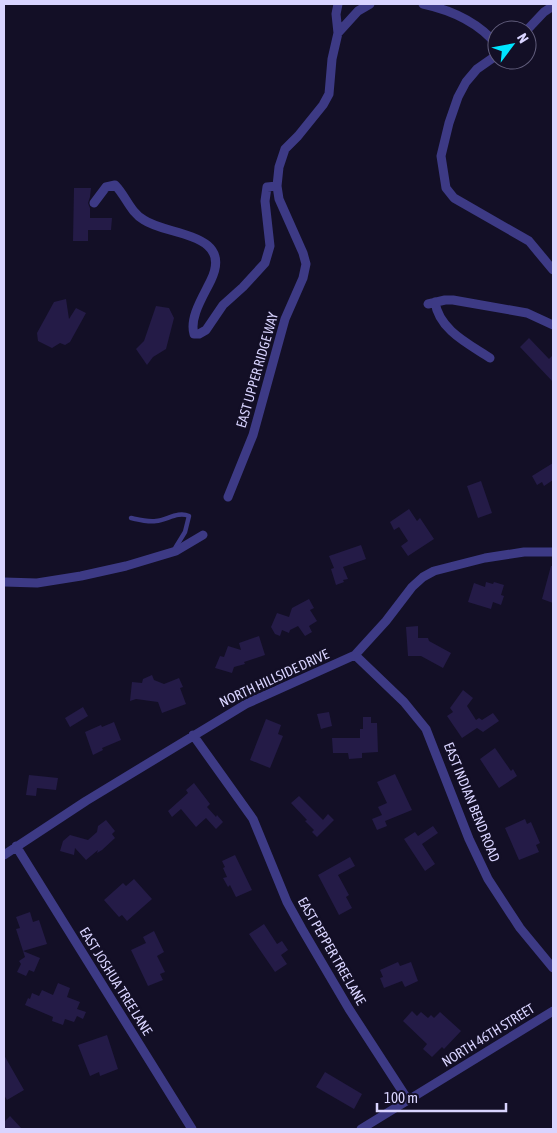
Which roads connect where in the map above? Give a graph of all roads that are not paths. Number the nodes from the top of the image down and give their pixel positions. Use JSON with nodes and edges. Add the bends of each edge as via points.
{"nodes":[{"id":1,"x":338,"y":4,"type":"edge"},
{"id":2,"x":370,"y":4,"type":"edge"},
{"id":3,"x":423,"y":4,"type":"edge"},
{"id":4,"x":553,"y":6,"type":"edge"},
{"id":5,"x":536,"y":20,"type":"edge"},
{"id":6,"x":338,"y":32,"type":"junction"},
{"id":7,"x":487,"y":34,"type":"edge"},
{"id":8,"x":487,"y":62,"type":"edge"},
{"id":9,"x":277,"y":186,"type":"junction"},
{"id":10,"x":94,"y":203,"type":"dead end"},
{"id":11,"x":553,"y":270,"type":"edge"},
{"id":12,"x":553,"y":325,"type":"edge"},
{"id":13,"x":490,"y":358,"type":"dead end"},
{"id":14,"x":228,"y":497,"type":"dead end"},
{"id":15,"x":131,"y":518,"type":"dead end"},
{"id":16,"x":203,"y":535,"type":"dead end"},
{"id":17,"x":174,"y":552,"type":"junction"},
{"id":18,"x":553,"y":552,"type":"edge"},
{"id":19,"x":4,"y":582,"type":"edge"},
{"id":20,"x":356,"y":655,"type":"junction"},
{"id":21,"x":193,"y":735,"type":"junction"},
{"id":22,"x":16,"y":846,"type":"junction"},
{"id":23,"x":4,"y":855,"type":"edge"},
{"id":24,"x":553,"y":968,"type":"edge"},
{"id":25,"x":553,"y":1011,"type":"edge"},
{"id":26,"x":408,"y":1100,"type":"junction"},
{"id":27,"x":192,"y":1129,"type":"edge"},
{"id":28,"x":362,"y":1129,"type":"edge"}],
"edges":[{"from":1,"to":6,"type":"street","name":"EAST UPPER RIDGE WAY"},
{"from":2,"to":6,"type":"street","via":[[358,11]]},
{"from":3,"to":7,"type":"street","via":[[457,14]]},
{"from":4,"to":5,"type":"street"},
{"from":6,"to":9,"type":"street","name":"EAST UPPER RIDGE WAY","via":[[329,94],[285,149]]},
{"from":8,"to":11,"type":"street","via":[[466,82],[458,97],[441,156],[446,188],[454,198],[529,241]]},
{"from":9,"to":10,"type":"street","via":[[267,187],[265,201],[270,246],[265,263],[199,334],[194,334],[195,317],[214,274],[216,257],[200,240],[143,220],[115,185],[106,187]]},
{"from":9,"to":14,"type":"street","name":"EAST UPPER RIDGE WAY","via":[[279,200],[306,264],[285,319],[253,435]]},
{"from":12,"to":13,"type":"street","via":[[527,313],[453,300],[432,303],[444,324]]},
{"from":15,"to":17,"type":"lane","via":[[154,522],[179,515],[189,516]]},
{"from":16,"to":17,"type":"street"},
{"from":17,"to":19,"type":"street","via":[[81,576],[38,583]]},
{"from":18,"to":20,"type":"street","name":"NORTH HILLSIDE DRIVE","via":[[495,556],[455,565],[423,577]]},
{"from":20,"to":21,"type":"street","name":"NORTH HILLSIDE DRIVE","via":[[246,704]]},
{"from":20,"to":24,"type":"street","name":"EAST INDIAN BEND ROAD","via":[[404,702],[426,729],[488,879],[520,928]]},
{"from":21,"to":22,"type":"street","name":"NORTH HILLSIDE DRIVE"},
{"from":21,"to":26,"type":"street","name":"EAST PEPPER TREE LANE","via":[[253,819],[302,929]]},
{"from":22,"to":23,"type":"street","name":"NORTH HILLSIDE DRIVE"},
{"from":22,"to":27,"type":"street","name":"EAST JOSHUA TREE LANE"},
{"from":25,"to":26,"type":"street","name":"NORTH 46TH STREET"},
{"from":26,"to":28,"type":"street","name":"NORTH 46TH STREET"}]}
